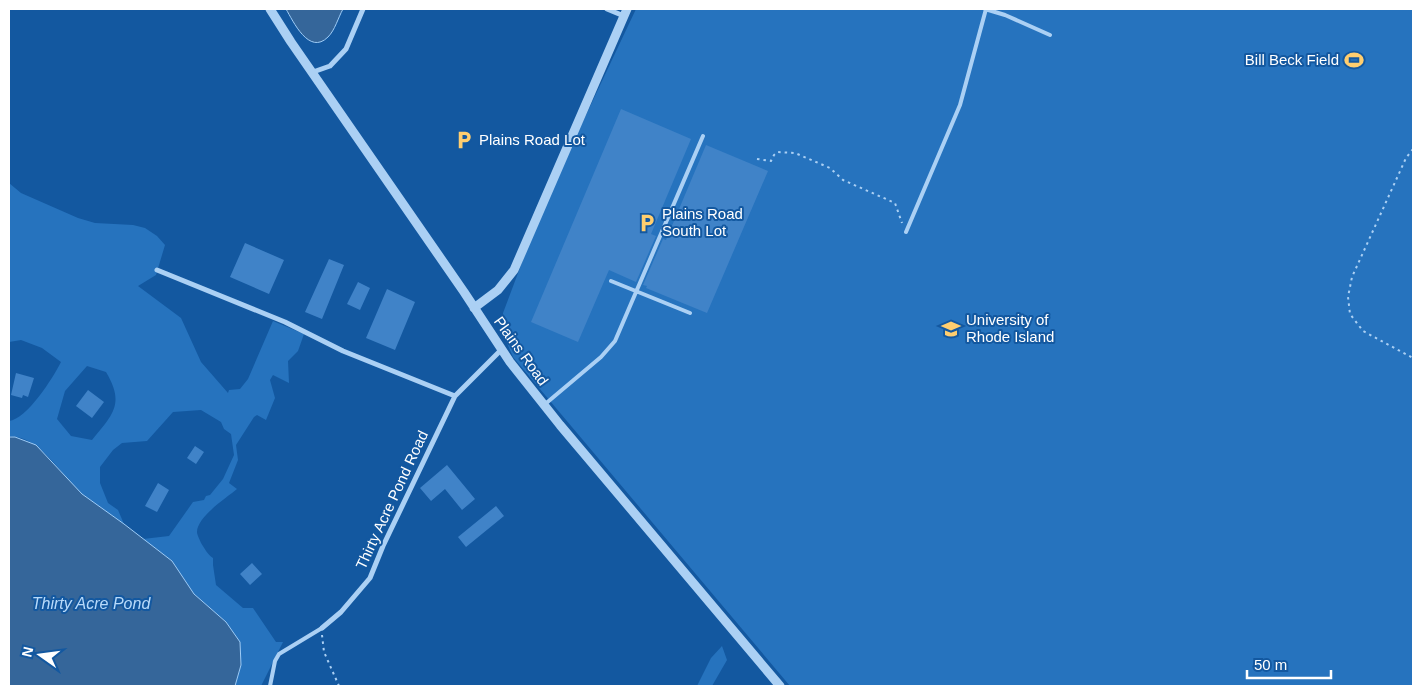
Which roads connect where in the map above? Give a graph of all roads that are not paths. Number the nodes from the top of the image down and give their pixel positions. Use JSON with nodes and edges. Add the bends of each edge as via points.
{"nodes":[{"id":1,"x":270,"y":9,"type":"edge"},
{"id":2,"x":363,"y":9,"type":"edge"},
{"id":3,"x":607,"y":9,"type":"edge"},
{"id":4,"x":985,"y":9,"type":"edge"},
{"id":5,"x":626,"y":12,"type":"edge"},
{"id":6,"x":1050,"y":35,"type":"dead end"},
{"id":7,"x":313,"y":72,"type":"junction"},
{"id":8,"x":703,"y":136,"type":"dead end"},
{"id":9,"x":906,"y":232,"type":"road end"},
{"id":10,"x":157,"y":270,"type":"dead end"},
{"id":11,"x":612,"y":281,"type":"dead end"},
{"id":12,"x":636,"y":292,"type":"junction"},
{"id":13,"x":474,"y":308,"type":"junction"},
{"id":14,"x":690,"y":313,"type":"dead end"},
{"id":15,"x":502,"y":349,"type":"junction"},
{"id":16,"x":455,"y":396,"type":"junction"},
{"id":17,"x":544,"y":405,"type":"junction"},
{"id":18,"x":322,"y":628,"type":"joint"},
{"id":19,"x":270,"y":686,"type":"edge"},
{"id":20,"x":780,"y":686,"type":"edge"}],
"edges":[{"from":1,"to":7,"type":"street","name":"Plains Road"},
{"from":2,"to":7,"type":"street","via":[[346,49],[330,66]]},
{"from":3,"to":5,"type":"street"},
{"from":4,"to":6,"type":"lane"},
{"from":4,"to":9,"type":"lane","via":[[960,105]]},
{"from":5,"to":13,"type":"street","via":[[514,270],[498,290]]},
{"from":7,"to":13,"type":"street","name":"Plains Road"},
{"from":8,"to":12,"type":"lane"},
{"from":10,"to":16,"type":"street"},
{"from":11,"to":12,"type":"lane"},
{"from":12,"to":14,"type":"lane"},
{"from":12,"to":17,"type":"lane","via":[[615,341],[601,357]]},
{"from":13,"to":15,"type":"street","name":"Plains Road"},
{"from":15,"to":16,"type":"street","name":"Thirty Acre Pond Road"},
{"from":15,"to":17,"type":"street","name":"Plains Road"},
{"from":16,"to":18,"type":"street","name":"Thirty Acre Pond Road","via":[[370,578],[341,612]]},
{"from":17,"to":20,"type":"street","name":"Plains Road"},
{"from":18,"to":19,"type":"lane","via":[[279,654]]}]}
